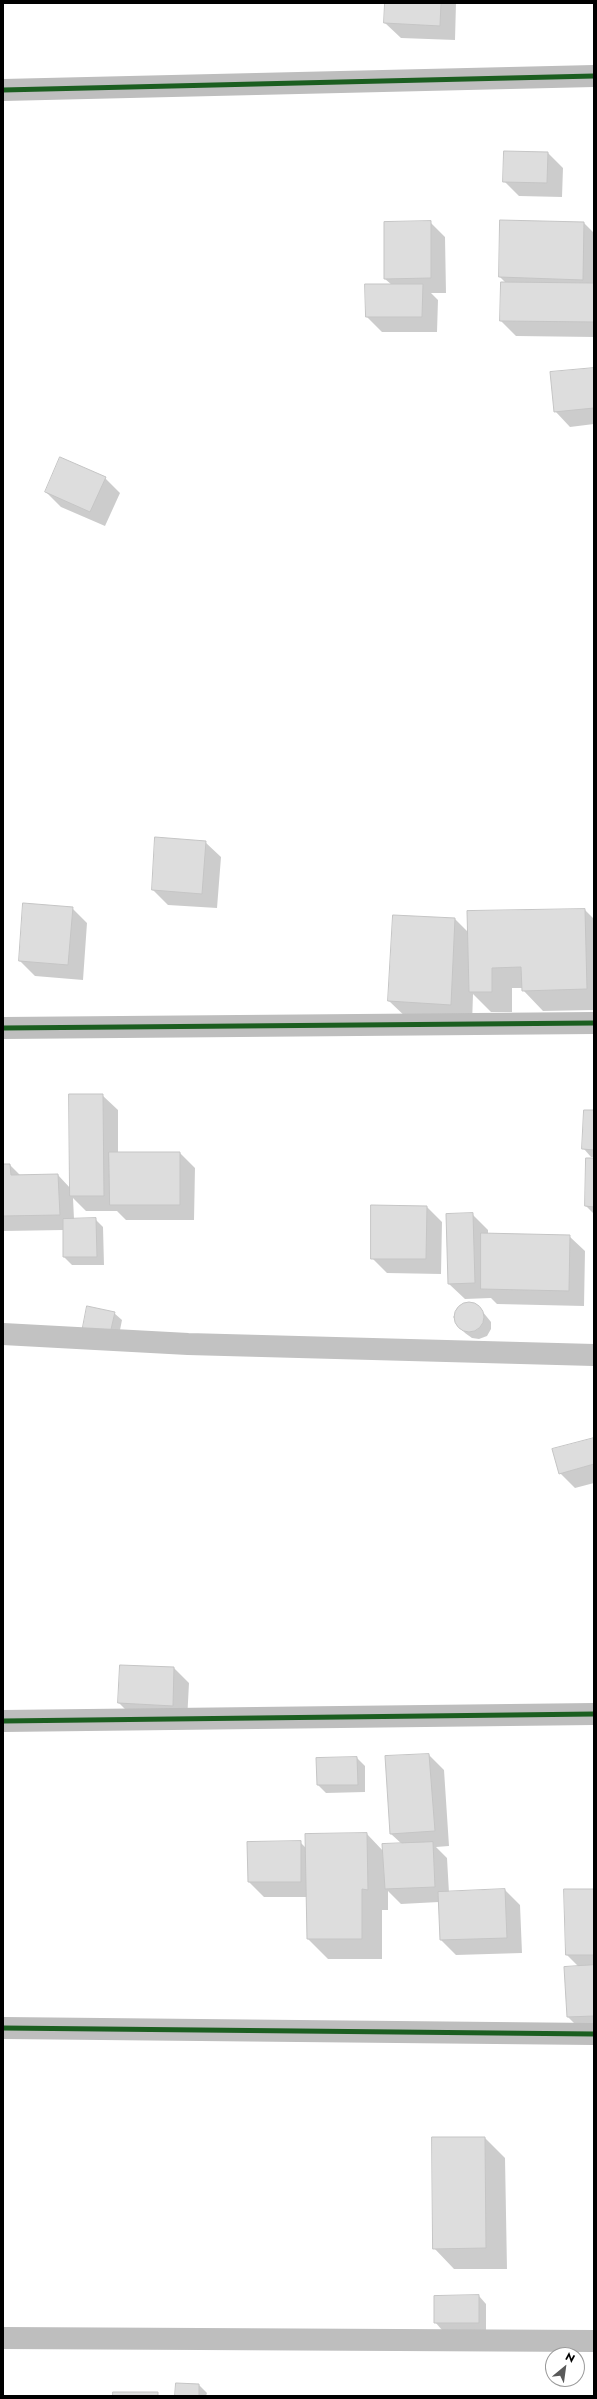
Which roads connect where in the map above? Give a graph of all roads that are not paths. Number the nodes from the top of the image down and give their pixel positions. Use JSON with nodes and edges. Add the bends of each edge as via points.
{"nodes":[{"id":1,"x":594,"y":76,"type":"edge"},
{"id":2,"x":3,"y":90,"type":"edge"},
{"id":3,"x":594,"y":1023,"type":"edge"},
{"id":4,"x":3,"y":1028,"type":"edge"},
{"id":5,"x":3,"y":1334,"type":"edge"},
{"id":6,"x":594,"y":1355,"type":"edge"},
{"id":7,"x":594,"y":1714,"type":"edge"},
{"id":8,"x":3,"y":1721,"type":"edge"},
{"id":9,"x":3,"y":2028,"type":"edge"},
{"id":10,"x":594,"y":2034,"type":"edge"},
{"id":11,"x":3,"y":2338,"type":"edge"},
{"id":12,"x":594,"y":2341,"type":"edge"}],
"edges":[{"from":1,"to":2,"type":"street"},
{"from":3,"to":4,"type":"street"},
{"from":5,"to":6,"type":"main road","via":[[188,1344]]},
{"from":7,"to":8,"type":"street"},
{"from":9,"to":10,"type":"street"},
{"from":11,"to":12,"type":"street"}]}
